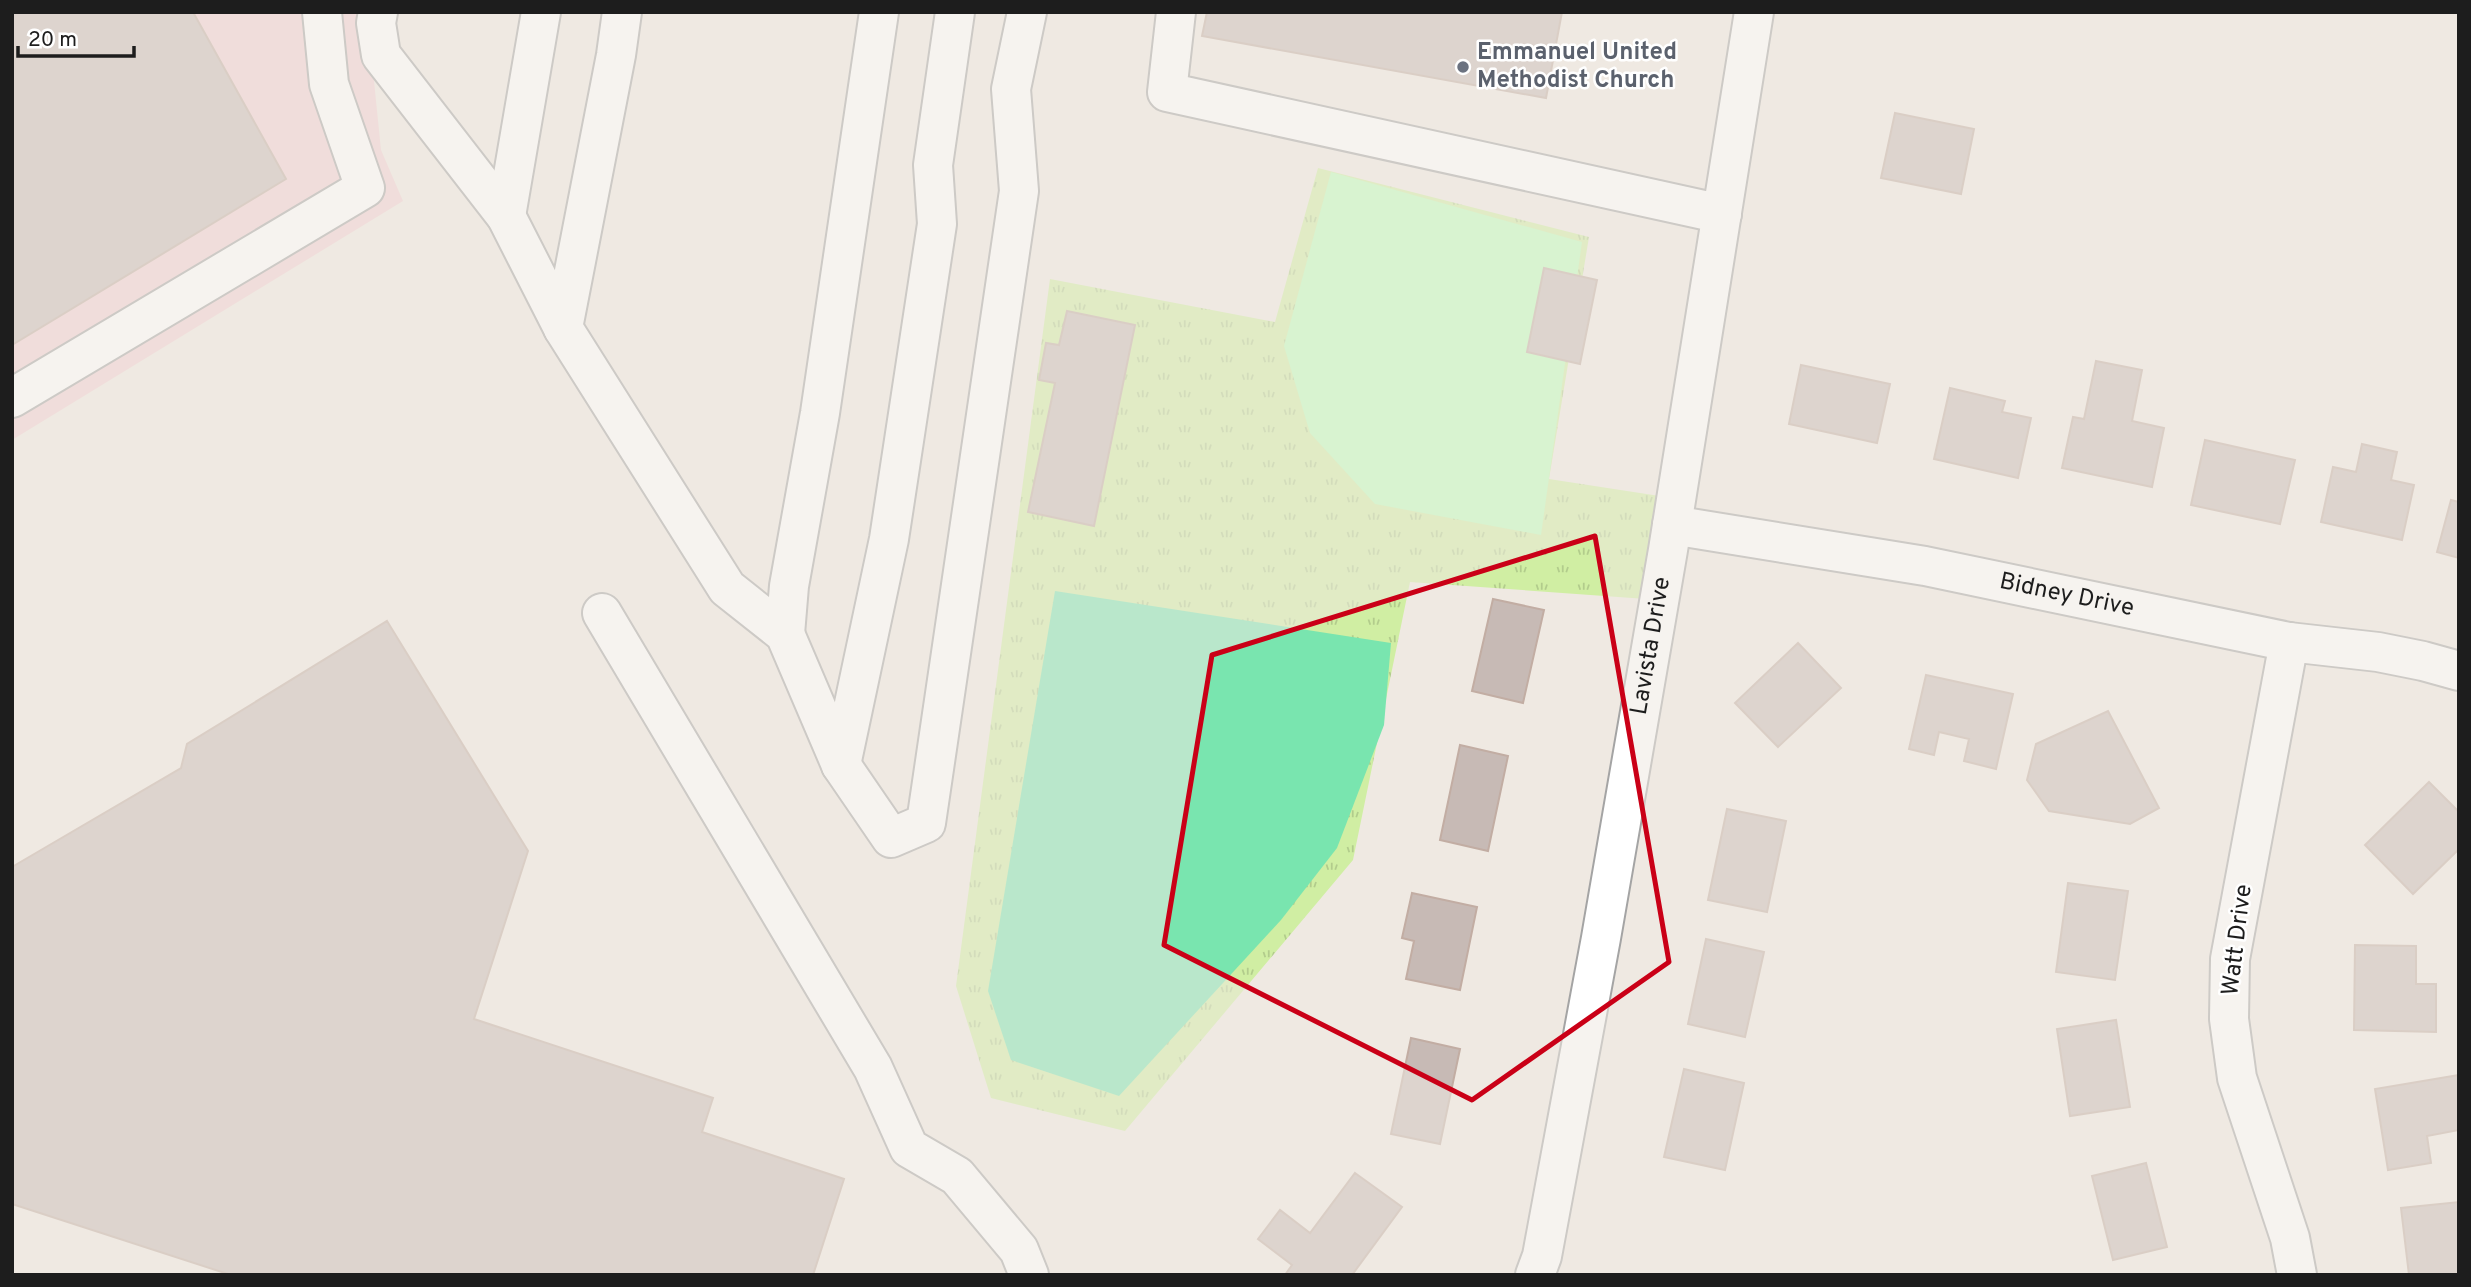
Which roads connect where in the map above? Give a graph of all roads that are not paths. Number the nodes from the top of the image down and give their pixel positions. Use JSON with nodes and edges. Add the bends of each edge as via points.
{"nodes":[{"id":1,"x":322,"y":12,"type":"edge"},
{"id":2,"x":378,"y":12,"type":"edge"},
{"id":3,"x":541,"y":12,"type":"edge"},
{"id":4,"x":622,"y":12,"type":"edge"},
{"id":5,"x":879,"y":12,"type":"edge"},
{"id":6,"x":956,"y":12,"type":"edge"},
{"id":7,"x":1027,"y":12,"type":"edge"},
{"id":8,"x":1176,"y":12,"type":"edge"},
{"id":9,"x":1754,"y":12,"type":"edge"},
{"id":10,"x":1722,"y":214,"type":"junction"},
{"id":11,"x":506,"y":216,"type":"junction"},
{"id":12,"x":563,"y":328,"type":"junction"},
{"id":13,"x":12,"y":398,"type":"edge"},
{"id":14,"x":1672,"y":525,"type":"junction"},
{"id":15,"x":602,"y":613,"type":"dead end"},
{"id":16,"x":785,"y":634,"type":"junction"},
{"id":17,"x":2289,"y":642,"type":"junction"},
{"id":18,"x":2459,"y":671,"type":"edge"},
{"id":19,"x":841,"y":765,"type":"junction"},
{"id":20,"x":1028,"y":1275,"type":"edge"},
{"id":21,"x":1535,"y":1275,"type":"edge"},
{"id":22,"x":2297,"y":1275,"type":"edge"}],
"edges":[{"from":1,"to":13,"type":"street","via":[[329,84],[365,188]]},
{"from":2,"to":11,"type":"street","via":[[381,55]]},
{"from":3,"to":11,"type":"street"},
{"from":4,"to":12,"type":"street"},
{"from":5,"to":16,"type":"street"},
{"from":6,"to":19,"type":"street","via":[[933,165],[937,224],[889,539]]},
{"from":7,"to":19,"type":"street","via":[[1011,89],[1018,191],[926,823],[891,838]]},
{"from":8,"to":10,"type":"street","via":[[1167,92]]},
{"from":9,"to":10,"type":"street","name":"Lavista Drive"},
{"from":10,"to":14,"type":"street","name":"Lavista Drive"},
{"from":11,"to":12,"type":"street"},
{"from":12,"to":16,"type":"street","via":[[727,588]]},
{"from":14,"to":17,"type":"street","name":"Bidney Drive","via":[[1925,565]]},
{"from":14,"to":21,"type":"street","name":"Lavista Drive","via":[[1603,925]]},
{"from":15,"to":20,"type":"street","via":[[873,1068],[909,1148],[957,1176],[1020,1250]]},
{"from":16,"to":19,"type":"street"},
{"from":17,"to":18,"type":"street","name":"Bidney Drive","via":[[2378,652]]},
{"from":17,"to":22,"type":"street","name":"Watt Drive","via":[[2230,959],[2229,1019],[2237,1078],[2290,1238]]}]}
